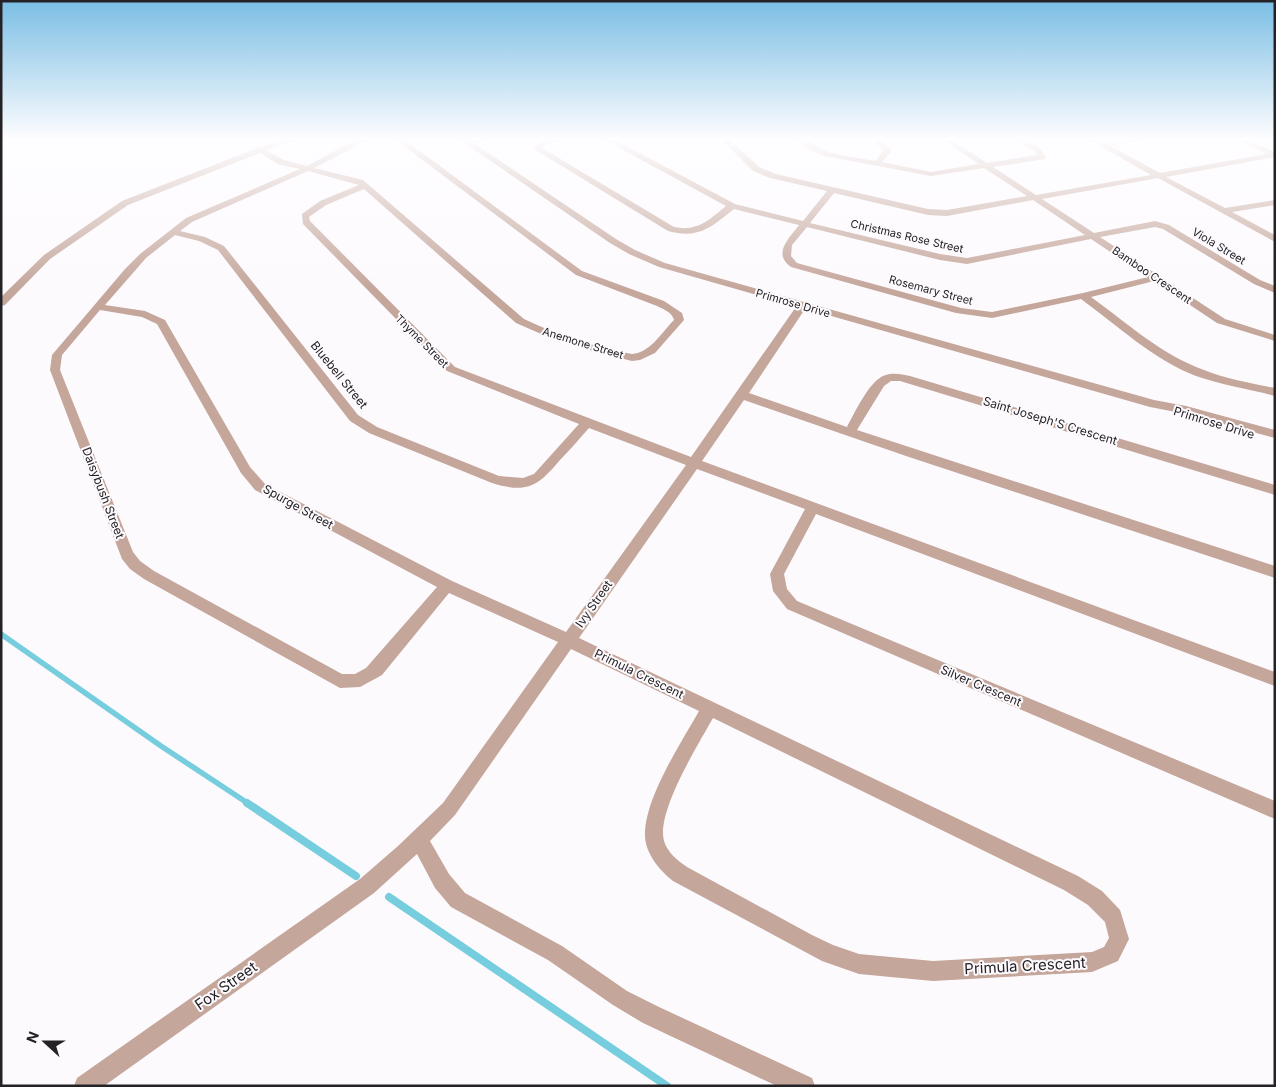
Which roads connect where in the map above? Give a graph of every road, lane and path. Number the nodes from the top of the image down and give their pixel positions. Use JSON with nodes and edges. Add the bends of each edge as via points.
{"nodes":[{"id":1,"x":163,"y":189,"type":"edge"},
{"id":2,"x":261,"y":189,"type":"edge"},
{"id":3,"x":359,"y":189,"type":"edge"},
{"id":4,"x":368,"y":189,"type":"edge"},
{"id":5,"x":465,"y":189,"type":"edge"},
{"id":6,"x":536,"y":189,"type":"edge"},
{"id":7,"x":604,"y":189,"type":"edge"},
{"id":8,"x":700,"y":189,"type":"edge"},
{"id":9,"x":827,"y":189,"type":"edge"},
{"id":10,"x":1020,"y":189,"type":"edge"},
{"id":11,"x":1087,"y":189,"type":"edge"},
{"id":12,"x":1182,"y":189,"type":"edge"},
{"id":13,"x":832,"y":190,"type":"junction"},
{"id":14,"x":1035,"y":198,"type":"junction"},
{"id":15,"x":1275,"y":202,"type":"edge"},
{"id":16,"x":732,"y":206,"type":"junction"},
{"id":17,"x":1223,"y":211,"type":"junction"},
{"id":18,"x":805,"y":224,"type":"junction"},
{"id":19,"x":173,"y":232,"type":"junction"},
{"id":20,"x":1093,"y":236,"type":"junction"},
{"id":21,"x":1275,"y":239,"type":"edge"},
{"id":22,"x":1155,"y":278,"type":"junction"},
{"id":23,"x":1275,"y":290,"type":"edge"},
{"id":24,"x":1083,"y":296,"type":"junction"},
{"id":25,"x":1,"y":304,"type":"edge"},
{"id":26,"x":802,"y":306,"type":"junction"},
{"id":27,"x":98,"y":307,"type":"junction"},
{"id":28,"x":1275,"y":338,"type":"edge"},
{"id":29,"x":1275,"y":392,"type":"edge"},
{"id":30,"x":742,"y":395,"type":"junction"},
{"id":31,"x":1154,"y":404,"type":"junction"},
{"id":32,"x":587,"y":424,"type":"junction"},
{"id":33,"x":850,"y":432,"type":"junction"},
{"id":34,"x":1275,"y":434,"type":"edge"},
{"id":35,"x":1275,"y":442,"type":"edge"},
{"id":36,"x":693,"y":463,"type":"junction"},
{"id":37,"x":1275,"y":490,"type":"edge"},
{"id":38,"x":813,"y":507,"type":"junction"},
{"id":39,"x":1275,"y":572,"type":"edge"},
{"id":40,"x":447,"y":584,"type":"junction"},
{"id":41,"x":569,"y":640,"type":"junction"},
{"id":42,"x":1275,"y":679,"type":"edge"},
{"id":43,"x":709,"y":708,"type":"junction"},
{"id":44,"x":1275,"y":810,"type":"edge"},
{"id":45,"x":419,"y":840,"type":"junction"},
{"id":46,"x":367,"y":886,"type":"joint"},
{"id":47,"x":85,"y":1086,"type":"edge"},
{"id":48,"x":804,"y":1086,"type":"edge"}],
"edges":[{"from":1,"to":25,"type":"street","via":[[125,204],[47,257]]},
{"from":2,"to":19,"type":"street","name":"Daisybush Street","via":[[199,215]]},
{"from":3,"to":32,"type":"street","name":"Thyme Street","via":[[315,208],[305,216],[306,222],[451,369]]},
{"from":4,"to":5,"type":"street","name":"Anemone Street","via":[[520,320],[537,330],[636,358],[650,350],[678,320],[678,315],[667,306],[579,273]]},
{"from":6,"to":26,"type":"street","name":"Primrose Drive","via":[[632,252],[662,265]]},
{"from":7,"to":16,"type":"street","via":[[671,229],[685,233],[696,232]]},
{"from":8,"to":16,"type":"street","name":"Christmas Rose Street"},
{"from":9,"to":13,"type":"street"},
{"from":10,"to":14,"type":"street","name":"Bamboo Crescent"},
{"from":11,"to":14,"type":"street"},
{"from":12,"to":17,"type":"street"},
{"from":13,"to":14,"type":"street","via":[[928,212],[947,213]]},
{"from":13,"to":18,"type":"street","name":"Rosemary Street"},
{"from":14,"to":20,"type":"street","name":"Bamboo Crescent"},
{"from":15,"to":17,"type":"street"},
{"from":16,"to":18,"type":"street","name":"Christmas Rose Street"},
{"from":17,"to":21,"type":"street"},
{"from":18,"to":20,"type":"street","name":"Christmas Rose Street","via":[[959,261]]},
{"from":18,"to":24,"type":"street","name":"Rosemary Street","via":[[785,252],[794,265],[960,311],[992,315]]},
{"from":19,"to":27,"type":"street","name":"Daisybush Street","via":[[128,271]]},
{"from":19,"to":32,"type":"street","name":"Bluebell Street","via":[[222,248],[354,418],[373,430],[497,480],[517,483],[538,477]]},
{"from":20,"to":22,"type":"street","name":"Bamboo Crescent"},
{"from":20,"to":23,"type":"street","name":"Viola Street","via":[[1151,225],[1166,227]]},
{"from":22,"to":24,"type":"street","name":"Rosemary Street"},
{"from":22,"to":28,"type":"street","name":"Bamboo Crescent","via":[[1230,326]]},
{"from":24,"to":29,"type":"street","via":[[1187,367]]},
{"from":26,"to":30,"type":"street","name":"Ivy Street"},
{"from":26,"to":31,"type":"street","name":"Primrose Drive"},
{"from":27,"to":40,"type":"street","name":"Spurge Street","via":[[145,314],[161,322],[246,470],[260,487]]},
{"from":27,"to":40,"type":"street","name":"Daisybush Street","via":[[57,355],[55,365],[128,555],[135,565],[340,681],[349,682],[365,678],[376,670]]},
{"from":30,"to":33,"type":"street"},
{"from":30,"to":36,"type":"street","name":"Ivy Street"},
{"from":31,"to":34,"type":"street","name":"Primrose Drive"},
{"from":31,"to":35,"type":"street","name":"Primrose Drive"},
{"from":32,"to":36,"type":"street","name":"Thyme Street"},
{"from":33,"to":37,"type":"street","name":"Saint Joseph'S Crescent","via":[[878,384],[898,377]]},
{"from":33,"to":39,"type":"street"},
{"from":36,"to":38,"type":"street"},
{"from":36,"to":41,"type":"street","name":"Ivy Street"},
{"from":38,"to":42,"type":"street"},
{"from":38,"to":44,"type":"street","name":"Silver Crescent","via":[[777,574],[780,591],[792,605]]},
{"from":40,"to":41,"type":"street","name":"Spurge Street"},
{"from":41,"to":43,"type":"street","name":"Primula Crescent"},
{"from":41,"to":45,"type":"street","name":"Ivy Street","via":[[449,809]]},
{"from":43,"to":43,"type":"street","name":"Primula Crescent","via":[[1071,883],[1095,898],[1113,917],[1119,939],[1111,954],[1092,962],[1067,965],[933,971],[859,964],[805,942],[680,874],[671,868],[656,845],[656,819]]},
{"from":45,"to":46,"type":"street","name":"Ivy Street"},
{"from":45,"to":48,"type":"street","via":[[442,881],[458,900],[555,953],[620,998],[651,1015]]},
{"from":46,"to":47,"type":"street","name":"Fox Street"}]}
